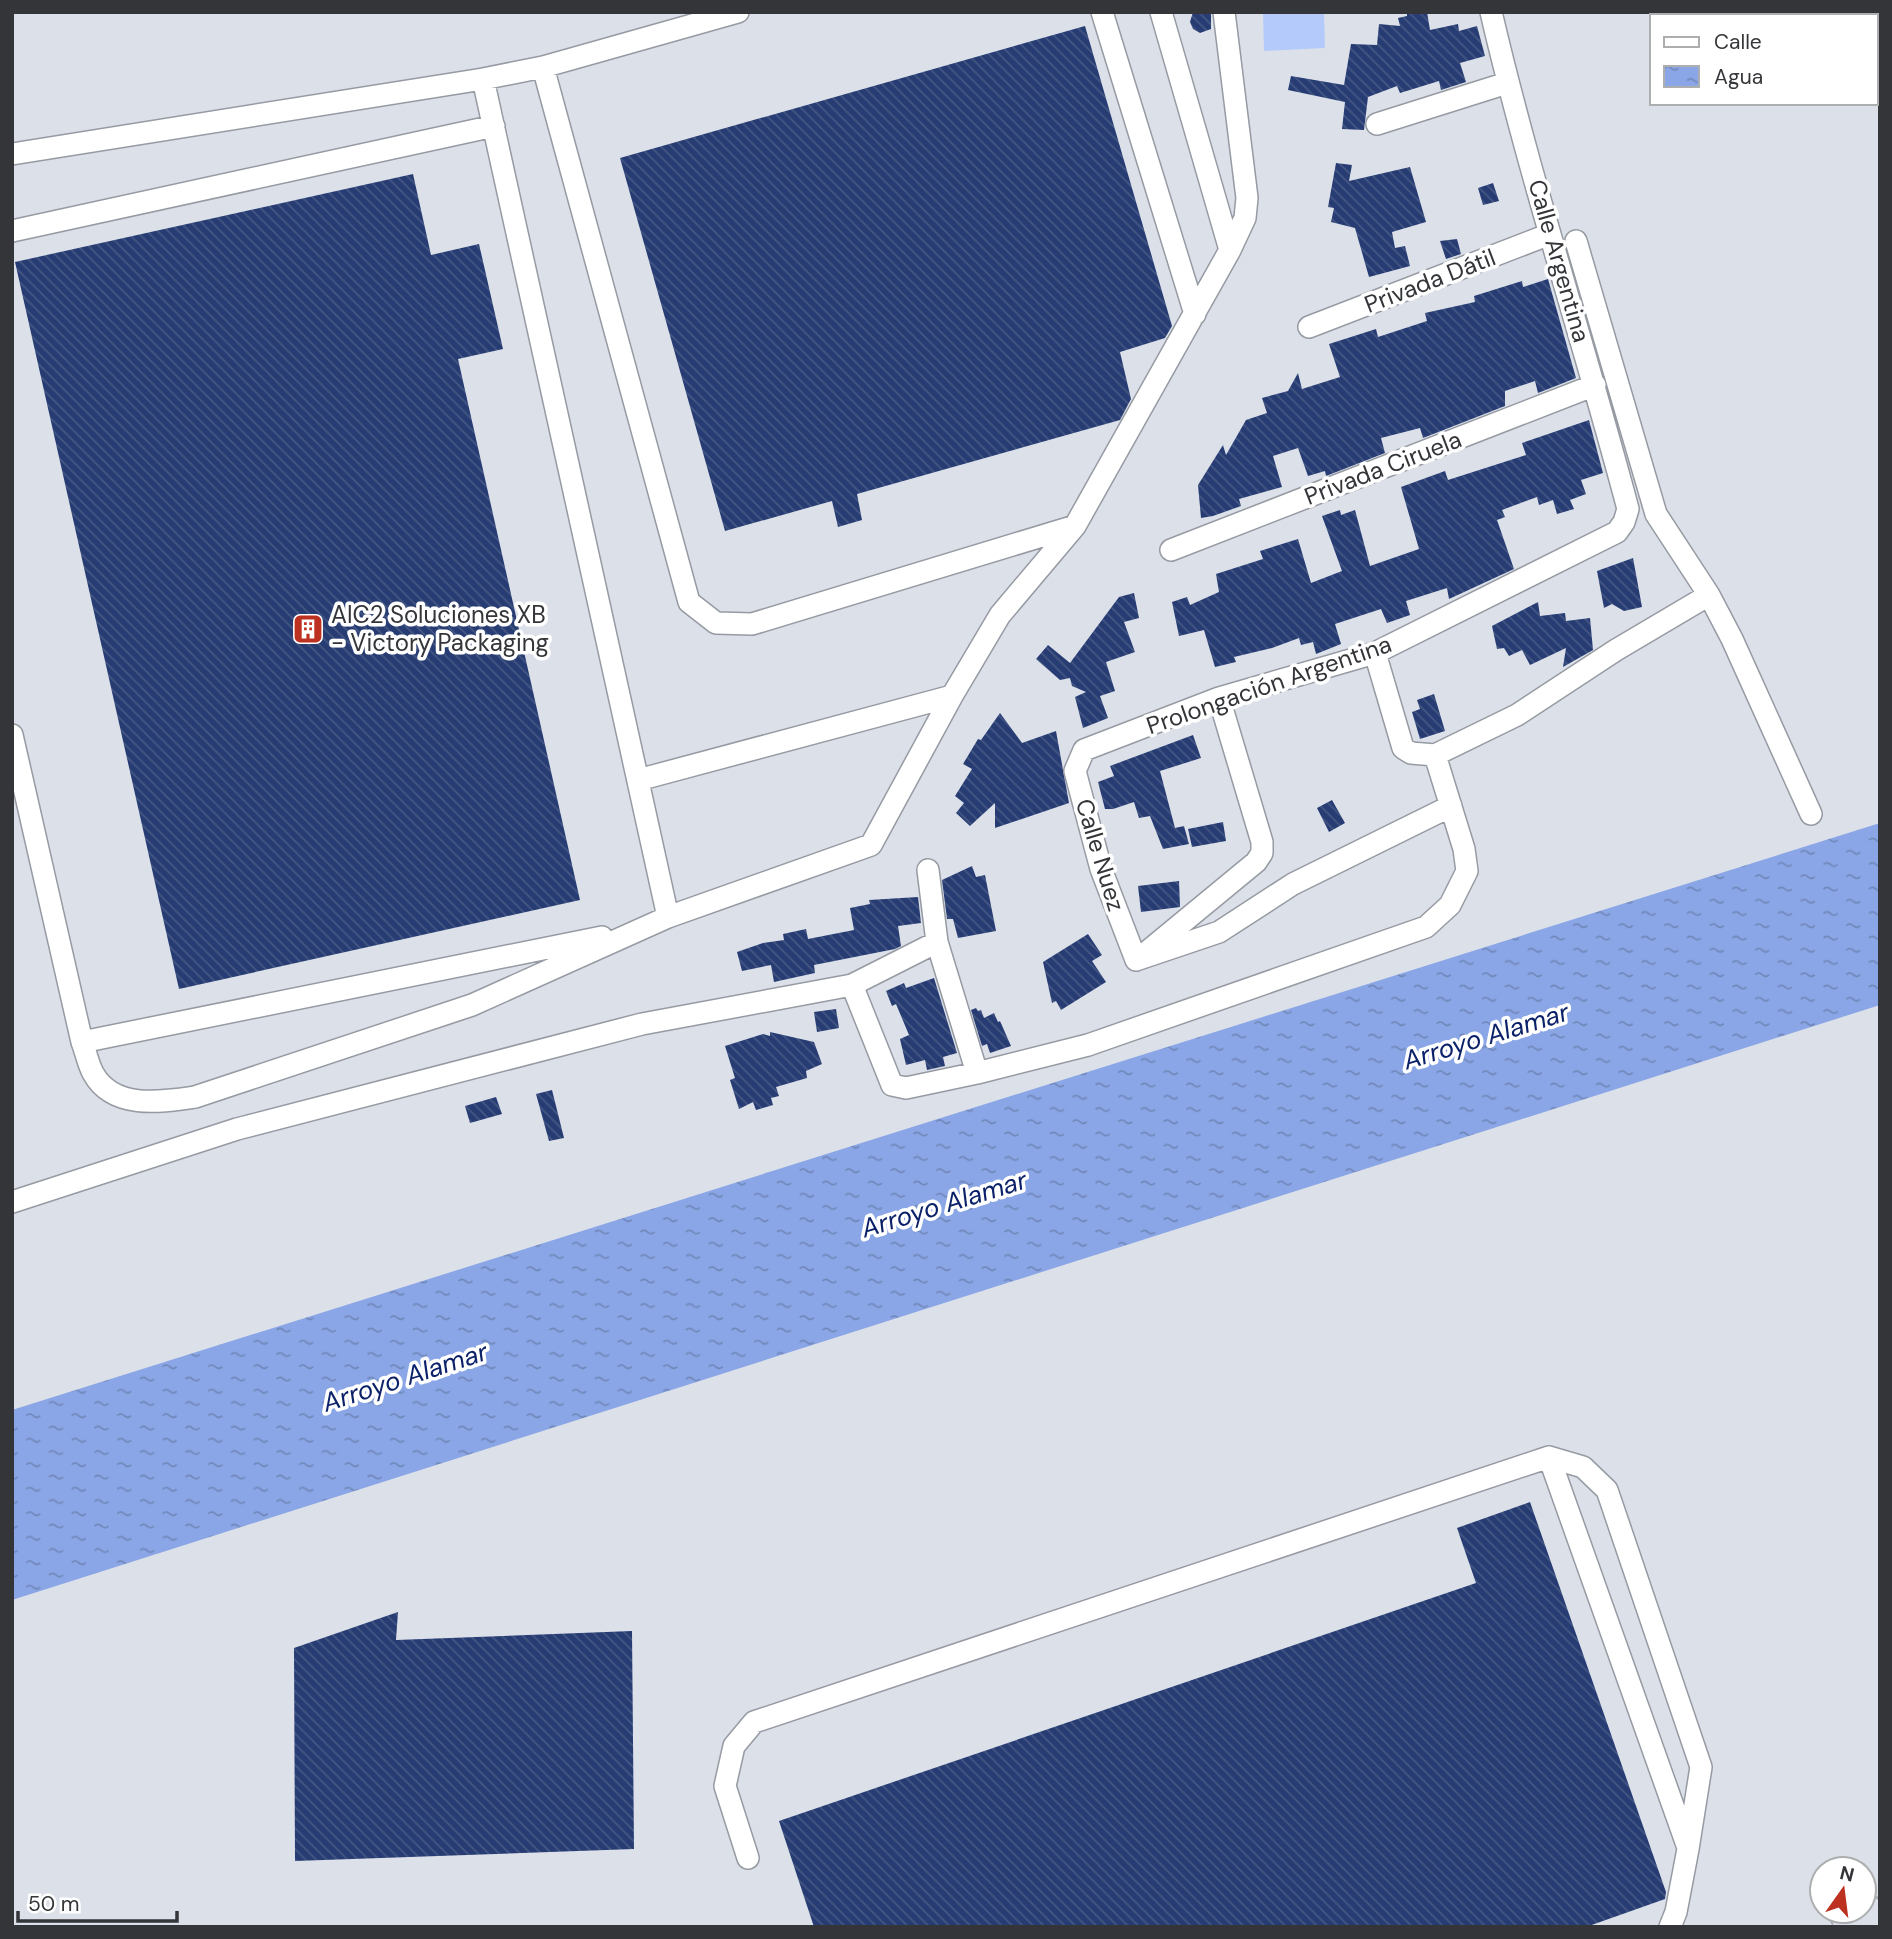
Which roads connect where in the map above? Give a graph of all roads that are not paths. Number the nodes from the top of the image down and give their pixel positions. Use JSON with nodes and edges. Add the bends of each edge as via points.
{"nodes":[{"id":1,"x":738,"y":12,"type":"edge"},
{"id":2,"x":1102,"y":12,"type":"edge"},
{"id":3,"x":1161,"y":12,"type":"edge"},
{"id":4,"x":1224,"y":12,"type":"edge"},
{"id":5,"x":1490,"y":12,"type":"edge"},
{"id":6,"x":543,"y":67,"type":"junction"},
{"id":7,"x":483,"y":79,"type":"junction"},
{"id":8,"x":1507,"y":83,"type":"junction"},
{"id":9,"x":1377,"y":124,"type":"dead end"},
{"id":10,"x":494,"y":126,"type":"junction"},
{"id":11,"x":12,"y":154,"type":"edge"},
{"id":12,"x":12,"y":231,"type":"edge"},
{"id":13,"x":1550,"y":234,"type":"junction"},
{"id":14,"x":1576,"y":240,"type":"dead end"},
{"id":15,"x":1230,"y":250,"type":"junction"},
{"id":16,"x":1195,"y":314,"type":"junction"},
{"id":17,"x":1309,"y":327,"type":"dead end"},
{"id":18,"x":1595,"y":385,"type":"junction"},
{"id":19,"x":1656,"y":514,"type":"junction"},
{"id":20,"x":1626,"y":516,"type":"junction"},
{"id":21,"x":1075,"y":526,"type":"junction"},
{"id":22,"x":1171,"y":550,"type":"dead end"},
{"id":23,"x":1709,"y":595,"type":"junction"},
{"id":24,"x":1375,"y":653,"type":"junction"},
{"id":25,"x":952,"y":696,"type":"junction"},
{"id":26,"x":1219,"y":698,"type":"junction"},
{"id":27,"x":12,"y":735,"type":"edge"},
{"id":28,"x":1084,"y":750,"type":"joint"},
{"id":29,"x":1435,"y":755,"type":"junction"},
{"id":30,"x":638,"y":780,"type":"junction"},
{"id":31,"x":1451,"y":806,"type":"junction"},
{"id":32,"x":1811,"y":814,"type":"dead end"},
{"id":33,"x":928,"y":870,"type":"dead end"},
{"id":34,"x":668,"y":917,"type":"junction"},
{"id":35,"x":640,"y":930,"type":"junction"},
{"id":36,"x":937,"y":942,"type":"junction"},
{"id":37,"x":1136,"y":960,"type":"junction"},
{"id":38,"x":852,"y":985,"type":"junction"},
{"id":39,"x":82,"y":1042,"type":"junction"},
{"id":40,"x":977,"y":1073,"type":"junction"},
{"id":41,"x":12,"y":1202,"type":"edge"},
{"id":42,"x":1549,"y":1457,"type":"junction"},
{"id":43,"x":1688,"y":1849,"type":"junction"},
{"id":44,"x":748,"y":1857,"type":"dead end"},
{"id":45,"x":1671,"y":1927,"type":"edge"}],
"edges":[{"from":1,"to":6,"type":"street"},
{"from":2,"to":16,"type":"street"},
{"from":3,"to":15,"type":"street"},
{"from":4,"to":15,"type":"street","via":[[1247,198],[1245,218]]},
{"from":5,"to":8,"type":"street","name":"Calle Argentina"},
{"from":6,"to":7,"type":"street"},
{"from":6,"to":21,"type":"street","via":[[689,602],[716,623],[752,624]]},
{"from":7,"to":10,"type":"street"},
{"from":7,"to":11,"type":"street"},
{"from":8,"to":9,"type":"street"},
{"from":8,"to":13,"type":"street","name":"Calle Argentina"},
{"from":10,"to":12,"type":"street"},
{"from":10,"to":30,"type":"street"},
{"from":13,"to":17,"type":"street","name":"Privada Dátil"},
{"from":13,"to":18,"type":"street","name":"Calle Argentina"},
{"from":14,"to":19,"type":"street"},
{"from":15,"to":16,"type":"street"},
{"from":16,"to":21,"type":"street"},
{"from":18,"to":20,"type":"street","name":"Calle Argentina"},
{"from":18,"to":22,"type":"street","name":"Privada Ciruela"},
{"from":19,"to":20,"type":"street"},
{"from":19,"to":23,"type":"street"},
{"from":20,"to":24,"type":"street","name":"Prolongación Argentina","via":[[1617,532]]},
{"from":21,"to":25,"type":"street","via":[[1000,615]]},
{"from":23,"to":29,"type":"street","via":[[1517,715]]},
{"from":23,"to":32,"type":"street"},
{"from":24,"to":26,"type":"street","name":"Prolongación Argentina"},
{"from":24,"to":29,"type":"street","via":[[1403,748]]},
{"from":25,"to":30,"type":"street"},
{"from":25,"to":34,"type":"street","via":[[871,845]]},
{"from":26,"to":28,"type":"street","name":"Prolongación Argentina"},
{"from":26,"to":37,"type":"street","via":[[1262,853]]},
{"from":27,"to":39,"type":"street"},
{"from":28,"to":37,"type":"street","name":"Calle Nuez","via":[[1075,771],[1101,869]]},
{"from":29,"to":31,"type":"street"},
{"from":30,"to":34,"type":"street"},
{"from":31,"to":37,"type":"street","via":[[1293,884],[1219,932]]},
{"from":31,"to":40,"type":"street","via":[[1467,871],[1450,905],[1426,927],[1088,1045]]},
{"from":33,"to":36,"type":"street"},
{"from":34,"to":35,"type":"street"},
{"from":35,"to":39,"type":"street"},
{"from":35,"to":39,"type":"street","via":[[472,1005],[195,1097],[151,1103],[105,1089],[93,1073]]},
{"from":36,"to":38,"type":"street"},
{"from":36,"to":40,"type":"street"},
{"from":38,"to":40,"type":"street","via":[[892,1085],[906,1088]]},
{"from":38,"to":41,"type":"street","via":[[642,1024],[237,1129]]},
{"from":42,"to":43,"type":"street"},
{"from":42,"to":43,"type":"street","via":[[1583,1467],[1607,1490],[1700,1767]]},
{"from":42,"to":44,"type":"street","via":[[754,1722],[734,1746],[725,1786]]},
{"from":43,"to":45,"type":"street"}]}
